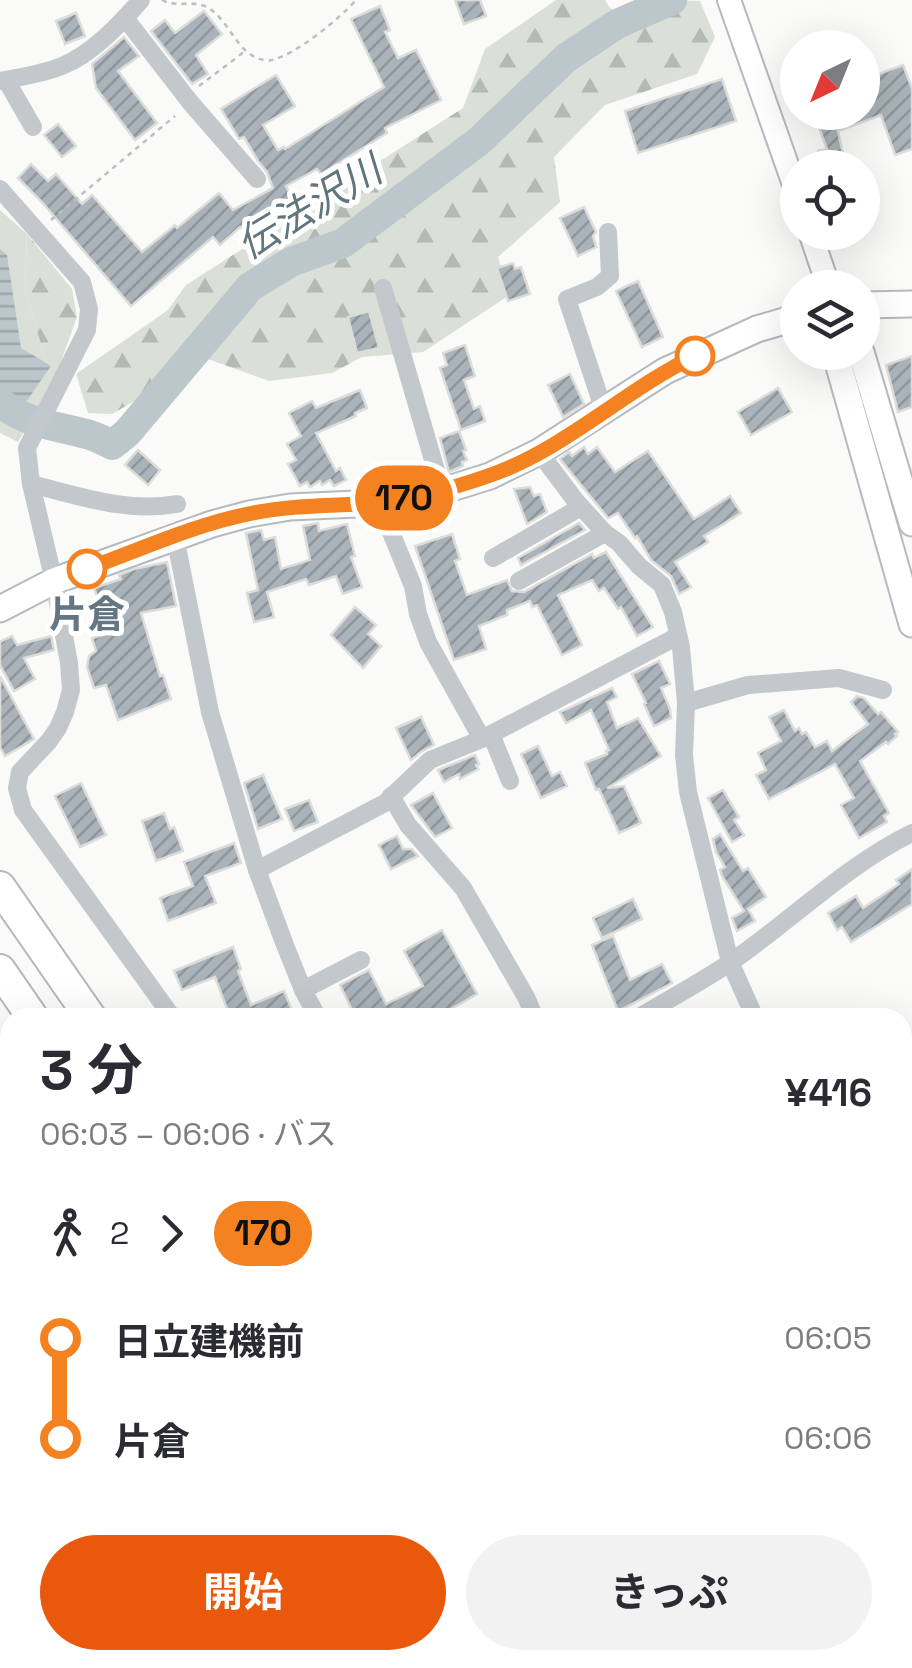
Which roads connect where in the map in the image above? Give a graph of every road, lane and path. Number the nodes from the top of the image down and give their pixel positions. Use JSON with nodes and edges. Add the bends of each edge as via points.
{"nodes":[{"id":1,"x":141,"y":0,"type":"edge"},
{"id":2,"x":162,"y":0,"type":"edge"},
{"id":3,"x":356,"y":0,"type":"edge"},
{"id":4,"x":729,"y":0,"type":"edge"},
{"id":5,"x":125,"y":18,"type":"junction"},
{"id":6,"x":246,"y":51,"type":"junction"},
{"id":7,"x":3,"y":81,"type":"edge"},
{"id":8,"x":188,"y":100,"type":"junction"},
{"id":9,"x":32,"y":127,"type":"dead end"},
{"id":10,"x":782,"y":150,"type":"edge"},
{"id":11,"x":256,"y":179,"type":"dead end"},
{"id":12,"x":0,"y":190,"type":"edge"},
{"id":13,"x":38,"y":230,"type":"junction"},
{"id":14,"x":608,"y":232,"type":"dead end"},
{"id":15,"x":383,"y":288,"type":"dead end"},
{"id":16,"x":912,"y":304,"type":"edge"},
{"id":17,"x":880,"y":305,"type":"edge"},
{"id":18,"x":780,"y":322,"type":"edge"},
{"id":19,"x":841,"y":370,"type":"edge"},
{"id":20,"x":867,"y":370,"type":"edge"},
{"id":21,"x":604,"y":411,"type":"junction"},
{"id":22,"x":539,"y":452,"type":"junction"},
{"id":23,"x":31,"y":484,"type":"junction"},
{"id":24,"x":442,"y":490,"type":"junction"},
{"id":25,"x":378,"y":503,"type":"junction"},
{"id":26,"x":177,"y":504,"type":"dead end"},
{"id":27,"x":581,"y":507,"type":"junction"},
{"id":28,"x":912,"y":523,"type":"edge"},
{"id":29,"x":605,"y":533,"type":"junction"},
{"id":30,"x":175,"y":537,"type":"junction"},
{"id":31,"x":492,"y":558,"type":"dead end"},
{"id":32,"x":518,"y":581,"type":"dead end"},
{"id":33,"x":54,"y":582,"type":"junction"},
{"id":34,"x":0,"y":608,"type":"edge"},
{"id":35,"x":912,"y":624,"type":"edge"},
{"id":36,"x":678,"y":636,"type":"junction"},
{"id":37,"x":882,"y":690,"type":"dead end"},
{"id":38,"x":686,"y":703,"type":"junction"},
{"id":39,"x":487,"y":736,"type":"junction"},
{"id":40,"x":510,"y":781,"type":"dead end"},
{"id":41,"x":391,"y":796,"type":"junction"},
{"id":42,"x":912,"y":833,"type":"edge"},
{"id":43,"x":257,"y":870,"type":"junction"},
{"id":44,"x":0,"y":887,"type":"edge"},
{"id":45,"x":361,"y":960,"type":"dead end"},
{"id":46,"x":730,"y":962,"type":"junction"},
{"id":47,"x":0,"y":970,"type":"edge"},
{"id":48,"x":304,"y":990,"type":"junction"},
{"id":49,"x":26,"y":1008,"type":"edge"},
{"id":50,"x":84,"y":1008,"type":"edge"},
{"id":51,"x":166,"y":1008,"type":"edge"},
{"id":52,"x":313,"y":1008,"type":"edge"},
{"id":53,"x":531,"y":1008,"type":"edge"},
{"id":54,"x":654,"y":1008,"type":"edge"},
{"id":55,"x":750,"y":1008,"type":"edge"}],
"edges":[{"from":1,"to":5,"type":"street"},
{"from":2,"to":6,"type":"path","via":[[205,6]]},
{"from":3,"to":6,"type":"path","via":[[282,56],[260,60]]},
{"from":4,"to":10,"type":"street"},
{"from":5,"to":7,"type":"street","via":[[65,65]]},
{"from":5,"to":8,"type":"street"},
{"from":6,"to":8,"type":"path"},
{"from":7,"to":9,"type":"street"},
{"from":8,"to":11,"type":"street"},
{"from":8,"to":13,"type":"path"},
{"from":12,"to":13,"type":"street"},
{"from":13,"to":23,"type":"street","via":[[82,282],[89,309],[87,330],[27,448]]},
{"from":14,"to":21,"type":"street","via":[[610,276],[566,299]]},
{"from":15,"to":24,"type":"street"},
{"from":16,"to":17,"type":"main road"},
{"from":18,"to":21,"type":"main road","via":[[664,371]]},
{"from":19,"to":35,"type":"main road"},
{"from":20,"to":28,"type":"main road"},
{"from":21,"to":22,"type":"main road"},
{"from":22,"to":24,"type":"main road"},
{"from":22,"to":27,"type":"street"},
{"from":23,"to":26,"type":"street","via":[[111,505]]},
{"from":23,"to":33,"type":"street"},
{"from":24,"to":25,"type":"main road"},
{"from":25,"to":30,"type":"main road","via":[[290,507]]},
{"from":25,"to":39,"type":"street","via":[[428,642]]},
{"from":27,"to":29,"type":"street"},
{"from":27,"to":31,"type":"street"},
{"from":29,"to":32,"type":"street"},
{"from":29,"to":36,"type":"street","via":[[662,585]]},
{"from":30,"to":33,"type":"main road"},
{"from":30,"to":43,"type":"street","via":[[210,712]]},
{"from":33,"to":34,"type":"main road"},
{"from":33,"to":51,"type":"street","via":[[70,690],[58,728],[20,772],[23,810]]},
{"from":36,"to":38,"type":"street"},
{"from":36,"to":39,"type":"street"},
{"from":37,"to":38,"type":"street","via":[[839,678],[748,685]]},
{"from":38,"to":46,"type":"street","via":[[688,792]]},
{"from":39,"to":40,"type":"street"},
{"from":39,"to":41,"type":"street","via":[[430,760]]},
{"from":41,"to":43,"type":"street"},
{"from":41,"to":53,"type":"street","via":[[463,888]]},
{"from":42,"to":46,"type":"street","via":[[837,880]]},
{"from":43,"to":48,"type":"street"},
{"from":44,"to":50,"type":"highway"},
{"from":45,"to":48,"type":"street"},
{"from":46,"to":54,"type":"street"},
{"from":46,"to":55,"type":"street"},
{"from":47,"to":49,"type":"highway"},
{"from":48,"to":52,"type":"street"}]}
